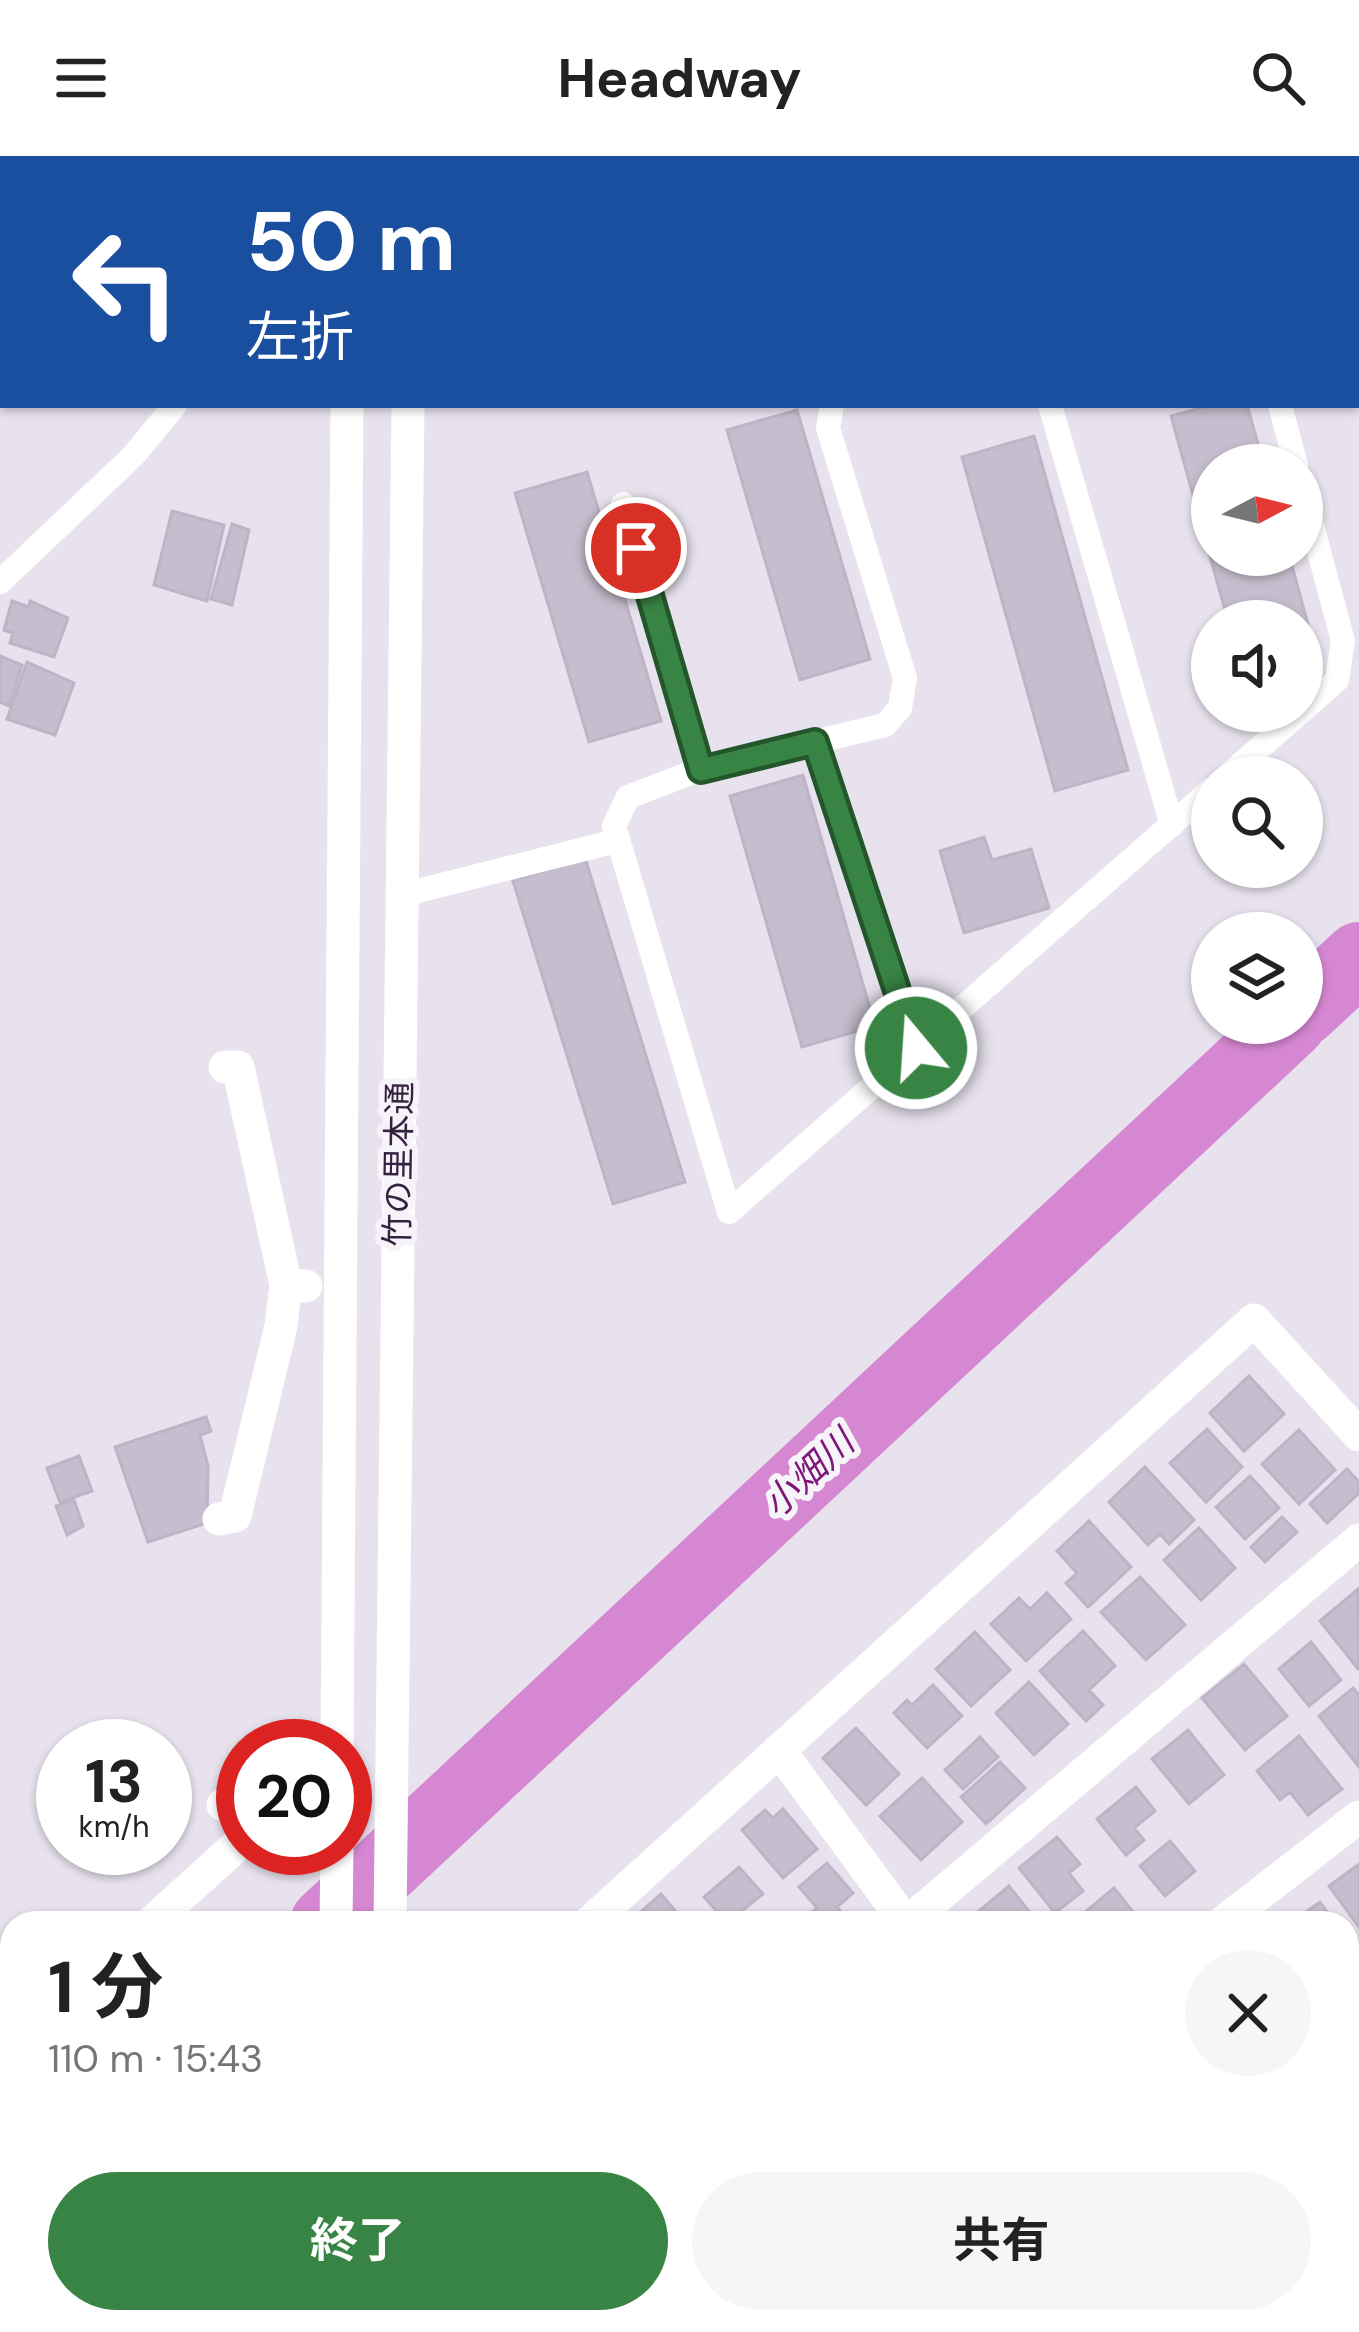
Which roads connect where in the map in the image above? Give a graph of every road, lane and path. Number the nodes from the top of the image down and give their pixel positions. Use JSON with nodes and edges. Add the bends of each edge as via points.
{"nodes":[{"id":1,"x":173,"y":408,"type":"edge"},
{"id":2,"x":347,"y":408,"type":"edge"},
{"id":3,"x":408,"y":408,"type":"edge"},
{"id":4,"x":831,"y":408,"type":"edge"},
{"id":5,"x":1051,"y":408,"type":"edge"},
{"id":6,"x":1281,"y":408,"type":"edge"},
{"id":7,"x":1290,"y":444,"type":"edge"},
{"id":8,"x":623,"y":504,"type":"dead end"},
{"id":9,"x":1323,"y":566,"type":"edge"},
{"id":10,"x":0,"y":582,"type":"edge"},
{"id":11,"x":1323,"y":692,"type":"edge"},
{"id":12,"x":1278,"y":732,"type":"edge"},
{"id":13,"x":815,"y":742,"type":"junction"},
{"id":14,"x":1250,"y":756,"type":"edge"},
{"id":15,"x":701,"y":770,"type":"junction"},
{"id":16,"x":1191,"y":808,"type":"edge"},
{"id":17,"x":1172,"y":825,"type":"junction"},
{"id":18,"x":616,"y":841,"type":"junction"},
{"id":19,"x":402,"y":895,"type":"junction"},
{"id":20,"x":916,"y":1048,"type":"junction"},
{"id":21,"x":225,"y":1067,"type":"dead end"},
{"id":22,"x":1359,"y":1435,"type":"edge"},
{"id":23,"x":219,"y":1519,"type":"dead end"},
{"id":24,"x":1359,"y":1540,"type":"edge"},
{"id":25,"x":337,"y":1719,"type":"edge"},
{"id":26,"x":779,"y":1750,"type":"junction"},
{"id":27,"x":1359,"y":1817,"type":"edge"},
{"id":28,"x":216,"y":1864,"type":"edge"},
{"id":29,"x":337,"y":1875,"type":"edge"},
{"id":30,"x":164,"y":1911,"type":"edge"},
{"id":31,"x":336,"y":1911,"type":"edge"},
{"id":32,"x":390,"y":1911,"type":"edge"},
{"id":33,"x":602,"y":1911,"type":"edge"},
{"id":34,"x":898,"y":1911,"type":"edge"},
{"id":35,"x":921,"y":1911,"type":"edge"},
{"id":36,"x":1238,"y":1911,"type":"edge"}],
"edges":[{"from":1,"to":10,"type":"lane"},
{"from":2,"to":25,"type":"street","name":"竹の里本通"},
{"from":3,"to":19,"type":"street","name":"竹の里本通"},
{"from":4,"to":13,"type":"lane","via":[[828,428],[905,678],[900,708],[885,725]]},
{"from":5,"to":17,"type":"lane"},
{"from":6,"to":7,"type":"lane"},
{"from":8,"to":15,"type":"lane"},
{"from":9,"to":11,"type":"lane","via":[[1343,641],[1337,680]]},
{"from":12,"to":14,"type":"lane"},
{"from":13,"to":15,"type":"lane"},
{"from":13,"to":20,"type":"lane"},
{"from":15,"to":18,"type":"lane","via":[[628,797]]},
{"from":16,"to":17,"type":"lane"},
{"from":17,"to":20,"type":"lane"},
{"from":18,"to":19,"type":"lane"},
{"from":18,"to":20,"type":"lane","via":[[729,1212]]},
{"from":19,"to":32,"type":"street","name":"竹の里本通"},
{"from":21,"to":23,"type":"street","via":[[238,1067],[296,1286],[235,1516]]},
{"from":22,"to":26,"type":"street","via":[[1254,1320]]},
{"from":24,"to":35,"type":"street"},
{"from":26,"to":33,"type":"street"},
{"from":26,"to":34,"type":"street"},
{"from":27,"to":36,"type":"street"},
{"from":28,"to":30,"type":"street"},
{"from":29,"to":31,"type":"street"}]}
